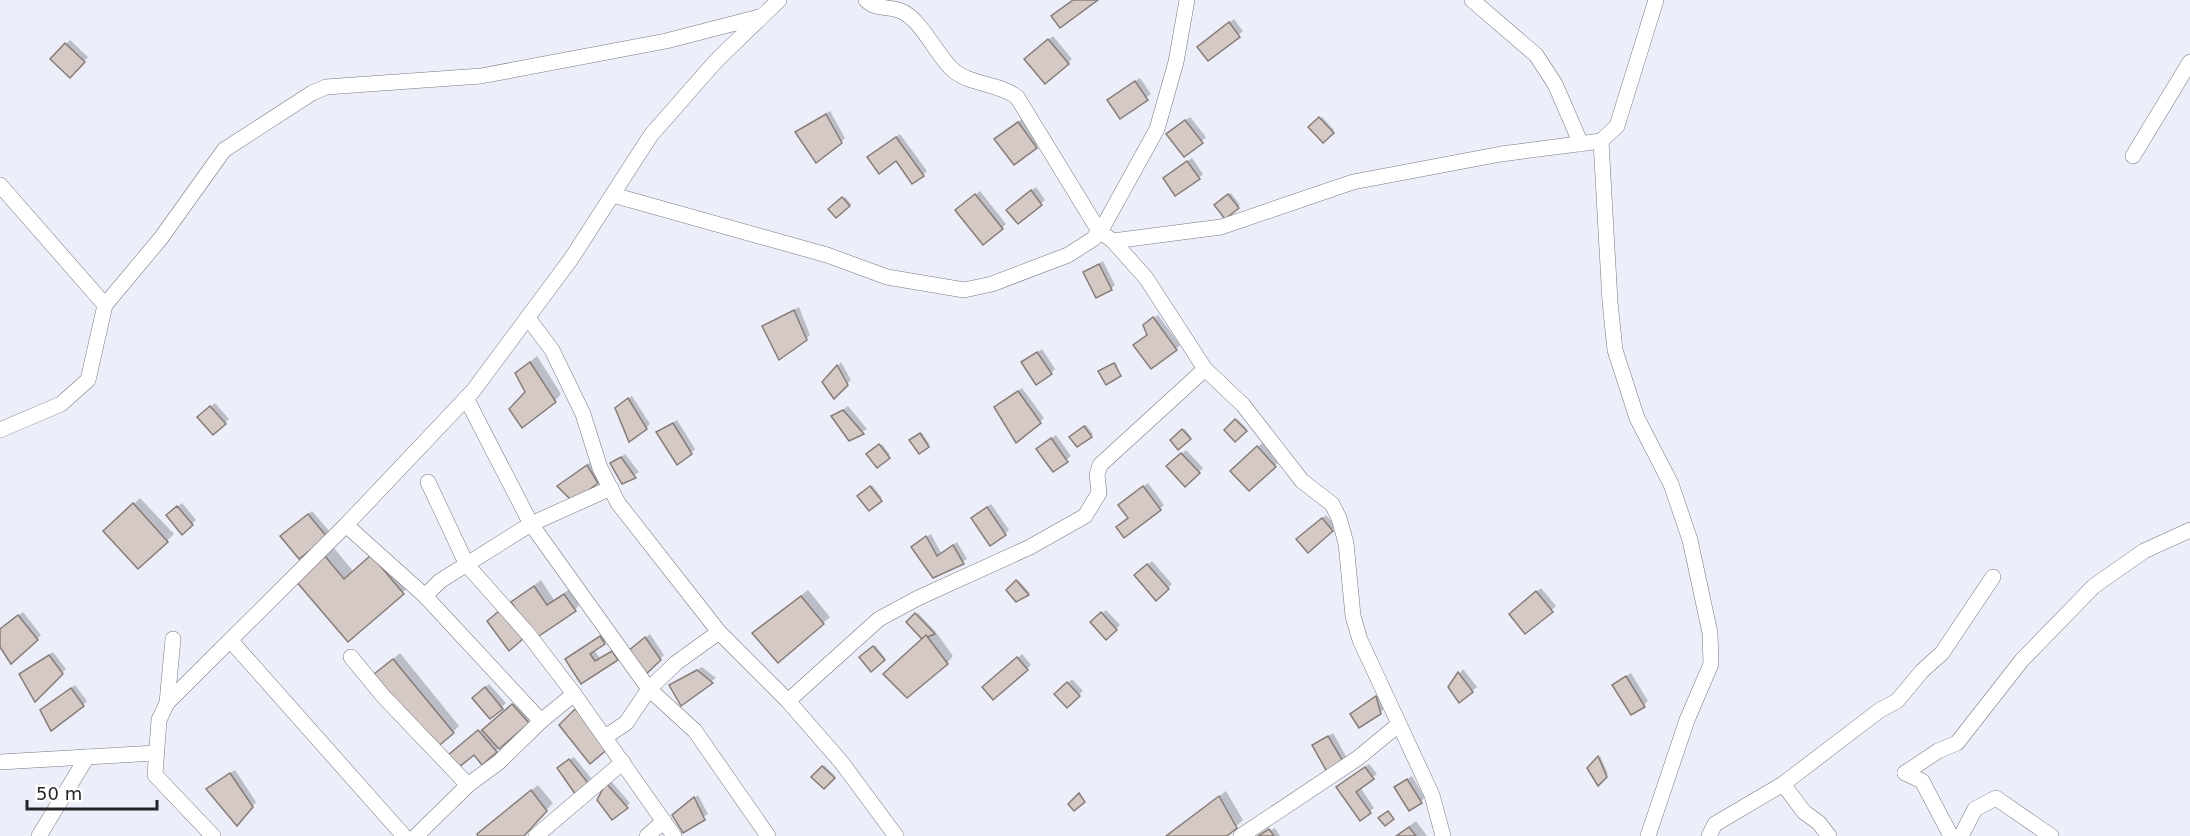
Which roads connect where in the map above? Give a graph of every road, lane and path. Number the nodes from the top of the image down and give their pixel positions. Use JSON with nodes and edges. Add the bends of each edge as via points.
{"nodes":[{"id":1,"x":779,"y":0,"type":"edge"},
{"id":2,"x":866,"y":0,"type":"edge"},
{"id":3,"x":1187,"y":0,"type":"edge"},
{"id":4,"x":1472,"y":0,"type":"edge"},
{"id":5,"x":1656,"y":0,"type":"edge"},
{"id":6,"x":762,"y":16,"type":"junction"},
{"id":7,"x":2190,"y":62,"type":"edge"},
{"id":8,"x":2184,"y":86,"type":"edge"},
{"id":9,"x":1601,"y":141,"type":"junction"},
{"id":10,"x":1581,"y":144,"type":"junction"},
{"id":11,"x":2133,"y":156,"type":"dead end"},
{"id":12,"x":0,"y":185,"type":"edge"},
{"id":13,"x":613,"y":195,"type":"junction"},
{"id":14,"x":1099,"y":231,"type":"junction"},
{"id":15,"x":1113,"y":241,"type":"junction"},
{"id":16,"x":105,"y":305,"type":"junction"},
{"id":17,"x":528,"y":318,"type":"junction"},
{"id":18,"x":1205,"y":369,"type":"junction"},
{"id":19,"x":466,"y":398,"type":"junction"},
{"id":20,"x":0,"y":430,"type":"edge"},
{"id":21,"x":428,"y":482,"type":"dead end"},
{"id":22,"x":611,"y":488,"type":"junction"},
{"id":23,"x":531,"y":524,"type":"junction"},
{"id":24,"x":346,"y":525,"type":"junction"},
{"id":25,"x":2190,"y":530,"type":"edge"},
{"id":26,"x":467,"y":565,"type":"junction"},
{"id":27,"x":1993,"y":577,"type":"dead end"},
{"id":28,"x":425,"y":596,"type":"junction"},
{"id":29,"x":719,"y":632,"type":"junction"},
{"id":30,"x":173,"y":639,"type":"dead end"},
{"id":31,"x":231,"y":641,"type":"junction"},
{"id":32,"x":351,"y":657,"type":"dead end"},
{"id":33,"x":650,"y":689,"type":"junction"},
{"id":34,"x":574,"y":694,"type":"junction"},
{"id":35,"x":788,"y":700,"type":"junction"},
{"id":36,"x":167,"y":703,"type":"junction"},
{"id":37,"x":541,"y":721,"type":"junction"},
{"id":38,"x":1398,"y":725,"type":"junction"},
{"id":39,"x":605,"y":737,"type":"junction"},
{"id":40,"x":156,"y":753,"type":"junction"},
{"id":41,"x":87,"y":757,"type":"junction"},
{"id":42,"x":0,"y":762,"type":"edge"},
{"id":43,"x":623,"y":762,"type":"junction"},
{"id":44,"x":1783,"y":784,"type":"junction"},
{"id":45,"x":468,"y":785,"type":"junction"},
{"id":46,"x":663,"y":821,"type":"junction"},
{"id":47,"x":39,"y":836,"type":"edge"},
{"id":48,"x":213,"y":836,"type":"edge"},
{"id":49,"x":404,"y":836,"type":"edge"},
{"id":50,"x":416,"y":836,"type":"edge"},
{"id":51,"x":536,"y":836,"type":"edge"},
{"id":52,"x":647,"y":836,"type":"edge"},
{"id":53,"x":674,"y":836,"type":"edge"},
{"id":54,"x":768,"y":836,"type":"edge"},
{"id":55,"x":896,"y":836,"type":"edge"},
{"id":56,"x":1241,"y":836,"type":"edge"},
{"id":57,"x":1443,"y":836,"type":"edge"},
{"id":58,"x":1648,"y":836,"type":"edge"},
{"id":59,"x":1709,"y":836,"type":"edge"},
{"id":60,"x":1829,"y":836,"type":"edge"},
{"id":61,"x":1951,"y":836,"type":"edge"},
{"id":62,"x":1961,"y":836,"type":"edge"},
{"id":63,"x":2050,"y":836,"type":"edge"}],
"edges":[{"from":1,"to":6,"type":"street"},
{"from":2,"to":14,"type":"street","via":[[884,9],[901,11],[955,72],[1017,97]]},
{"from":3,"to":14,"type":"street","via":[[1176,62],[1157,129]]},
{"from":4,"to":10,"type":"street","via":[[1536,56],[1555,84]]},
{"from":5,"to":9,"type":"street","via":[[1617,126]]},
{"from":6,"to":13,"type":"street","via":[[651,135]]},
{"from":6,"to":16,"type":"street","via":[[666,41],[481,76],[326,87],[224,150],[161,238]]},
{"from":7,"to":8,"type":"street"},
{"from":8,"to":11,"type":"street"},
{"from":9,"to":10,"type":"street"},
{"from":9,"to":58,"type":"street","via":[[1615,350],[1637,418],[1671,484],[1690,540],[1710,633],[1711,664],[1687,720]]},
{"from":10,"to":15,"type":"street","via":[[1501,154],[1353,182],[1221,227]]},
{"from":12,"to":16,"type":"street"},
{"from":13,"to":14,"type":"street","via":[[827,255],[887,277],[963,290],[1042,267],[1068,255]]},
{"from":13,"to":17,"type":"street"},
{"from":14,"to":15,"type":"street"},
{"from":15,"to":18,"type":"street","via":[[1146,278]]},
{"from":16,"to":20,"type":"street","via":[[88,380],[61,404]]},
{"from":17,"to":19,"type":"street"},
{"from":17,"to":22,"type":"street","via":[[552,350],[583,414],[600,468]]},
{"from":18,"to":35,"type":"street","via":[[1100,465],[1099,494],[1085,516],[879,619]]},
{"from":18,"to":38,"type":"street","via":[[1244,405],[1302,481],[1332,504],[1340,518],[1353,616]]},
{"from":19,"to":23,"type":"street"},
{"from":19,"to":24,"type":"street"},
{"from":21,"to":26,"type":"street"},
{"from":22,"to":23,"type":"street"},
{"from":22,"to":29,"type":"street","via":[[618,503]]},
{"from":23,"to":26,"type":"street"},
{"from":23,"to":33,"type":"street"},
{"from":24,"to":28,"type":"street"},
{"from":24,"to":31,"type":"street"},
{"from":25,"to":61,"type":"street","via":[[2144,551],[2094,586],[2022,660],[1957,743],[1905,773],[1922,781]]},
{"from":26,"to":28,"type":"street","via":[[440,581]]},
{"from":26,"to":34,"type":"street","via":[[529,635]]},
{"from":27,"to":44,"type":"street","via":[[1942,653],[1897,701]]},
{"from":28,"to":37,"type":"street"},
{"from":29,"to":33,"type":"street","via":[[676,663]]},
{"from":29,"to":35,"type":"street"},
{"from":30,"to":36,"type":"street"},
{"from":31,"to":36,"type":"street"},
{"from":31,"to":49,"type":"street"},
{"from":32,"to":45,"type":"street"},
{"from":33,"to":39,"type":"street","via":[[626,723]]},
{"from":33,"to":54,"type":"street","via":[[695,731]]},
{"from":34,"to":37,"type":"street"},
{"from":34,"to":39,"type":"street"},
{"from":35,"to":55,"type":"street","via":[[842,763]]},
{"from":36,"to":40,"type":"street","via":[[159,720]]},
{"from":37,"to":45,"type":"street","via":[[499,762]]},
{"from":38,"to":56,"type":"street","via":[[1358,758]]},
{"from":38,"to":57,"type":"street","via":[[1432,795]]},
{"from":39,"to":43,"type":"street"},
{"from":40,"to":41,"type":"street"},
{"from":40,"to":48,"type":"street","via":[[155,775]]},
{"from":41,"to":42,"type":"street"},
{"from":41,"to":47,"type":"street"},
{"from":43,"to":46,"type":"street"},
{"from":43,"to":51,"type":"street"},
{"from":44,"to":59,"type":"street","via":[[1715,824]]},
{"from":44,"to":60,"type":"street"},
{"from":45,"to":50,"type":"street"},
{"from":46,"to":52,"type":"street"},
{"from":46,"to":53,"type":"street"},
{"from":62,"to":63,"type":"street","via":[[1975,809],[1996,798]]}]}
